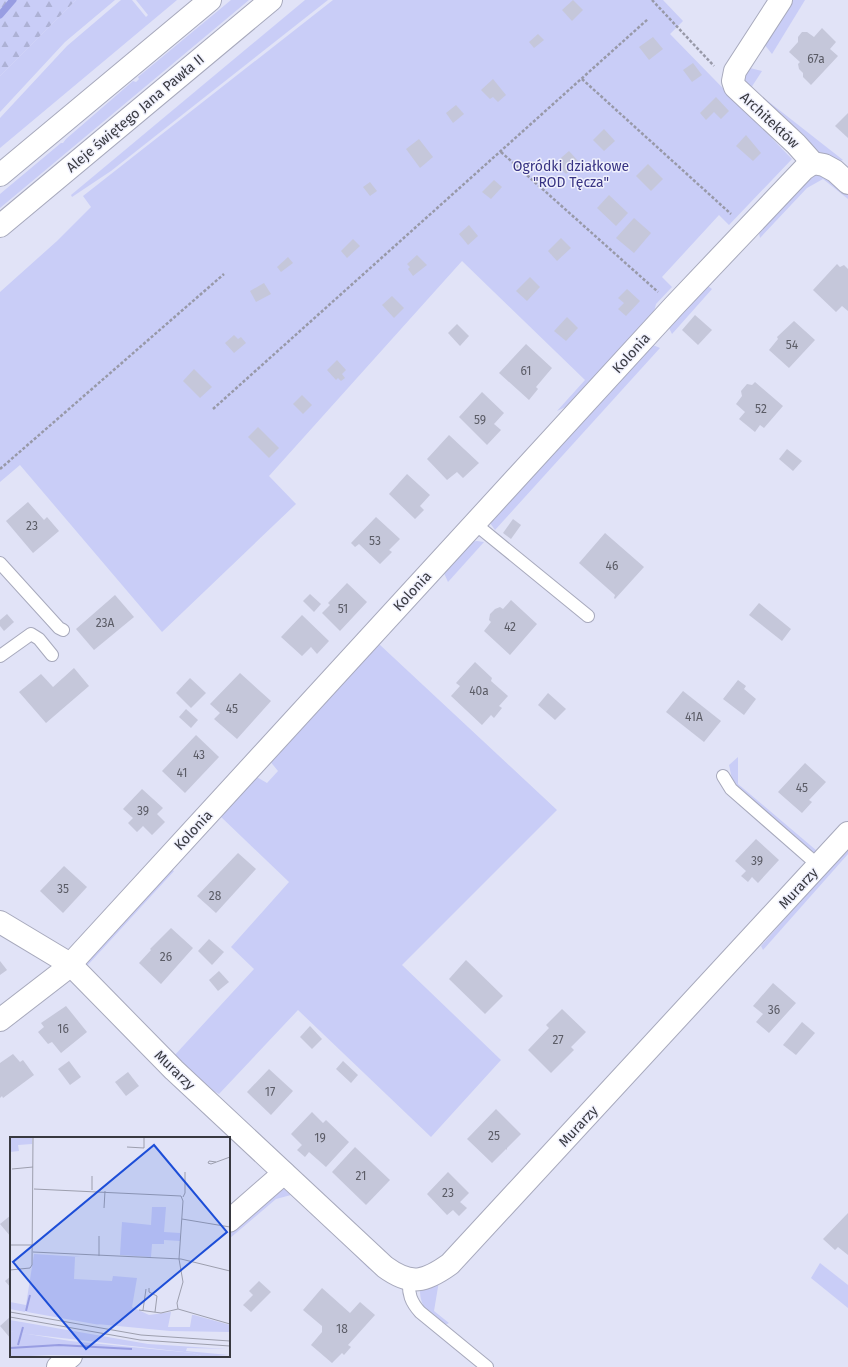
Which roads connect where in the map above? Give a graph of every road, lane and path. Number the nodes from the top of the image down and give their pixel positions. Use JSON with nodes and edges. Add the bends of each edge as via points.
{"nodes":[{"id":1,"x":210,"y":0,"type":"edge"},
{"id":2,"x":271,"y":0,"type":"edge"},
{"id":3,"x":652,"y":0,"type":"edge"},
{"id":4,"x":781,"y":0,"type":"edge"},
{"id":5,"x":648,"y":19,"type":"dead end"},
{"id":6,"x":582,"y":78,"type":"junction"},
{"id":7,"x":733,"y":81,"type":"junction"},
{"id":8,"x":501,"y":152,"type":"junction"},
{"id":9,"x":813,"y":163,"type":"junction"},
{"id":10,"x":0,"y":175,"type":"edge"},
{"id":11,"x":848,"y":182,"type":"edge"},
{"id":12,"x":0,"y":226,"type":"edge"},
{"id":13,"x":747,"y":229,"type":"junction"},
{"id":14,"x":224,"y":274,"type":"dead end"},
{"id":15,"x":674,"y":306,"type":"junction"},
{"id":16,"x":213,"y":409,"type":"dead end"},
{"id":17,"x":0,"y":469,"type":"edge"},
{"id":18,"x":474,"y":523,"type":"junction"},
{"id":19,"x":0,"y":563,"type":"edge"},
{"id":20,"x":588,"y":616,"type":"dead end"},
{"id":21,"x":63,"y":630,"type":"dead end"},
{"id":22,"x":52,"y":655,"type":"dead end"},
{"id":23,"x":0,"y":656,"type":"edge"},
{"id":24,"x":723,"y":776,"type":"dead end"},
{"id":25,"x":848,"y":833,"type":"edge"},
{"id":26,"x":819,"y":866,"type":"junction"},
{"id":27,"x":0,"y":922,"type":"edge"},
{"id":28,"x":70,"y":964,"type":"junction"},
{"id":29,"x":0,"y":1020,"type":"edge"},
{"id":30,"x":284,"y":1174,"type":"junction"},
{"id":31,"x":230,"y":1220,"type":"edge"},
{"id":32,"x":409,"y":1280,"type":"junction"},
{"id":33,"x":70,"y":1357,"type":"edge"},
{"id":34,"x":58,"y":1367,"type":"edge"},
{"id":35,"x":487,"y":1367,"type":"edge"}],
"edges":[{"from":1,"to":10,"type":"main road"},
{"from":2,"to":12,"type":"main road","name":"Aleje świętego Jana Pawła II"},
{"from":3,"to":7,"type":"path","via":[[721,73]]},
{"from":4,"to":7,"type":"main road","name":"Architektów","via":[[736,71]]},
{"from":5,"to":6,"type":"path"},
{"from":6,"to":8,"type":"path"},
{"from":6,"to":13,"type":"path"},
{"from":7,"to":9,"type":"main road","name":"Architektów","via":[[741,94]]},
{"from":8,"to":15,"type":"path"},
{"from":8,"to":16,"type":"path"},
{"from":9,"to":11,"type":"main road","name":"Architektów","via":[[824,165]]},
{"from":9,"to":13,"type":"main road","name":"Kolonia","via":[[804,169]]},
{"from":13,"to":15,"type":"main road","name":"Kolonia"},
{"from":14,"to":17,"type":"path"},
{"from":15,"to":18,"type":"main road","name":"Kolonia"},
{"from":18,"to":20,"type":"lane"},
{"from":18,"to":28,"type":"main road","name":"Kolonia"},
{"from":19,"to":21,"type":"lane"},
{"from":22,"to":23,"type":"lane","via":[[39,639],[30,634]]},
{"from":24,"to":26,"type":"lane","via":[[731,789]]},
{"from":25,"to":26,"type":"main road","name":"Murarzy"},
{"from":26,"to":32,"type":"main road","name":"Murarzy","via":[[450,1264],[436,1274]]},
{"from":27,"to":28,"type":"main road"},
{"from":28,"to":29,"type":"main road","name":"Kolonia"},
{"from":28,"to":30,"type":"main road","name":"Murarzy","via":[[174,1070]]},
{"from":30,"to":31,"type":"main road"},
{"from":30,"to":32,"type":"main road","name":"Murarzy","via":[[385,1267],[398,1277]]},
{"from":32,"to":35,"type":"lane","via":[[412,1303],[420,1312]]},
{"from":33,"to":34,"type":"main road"}]}
